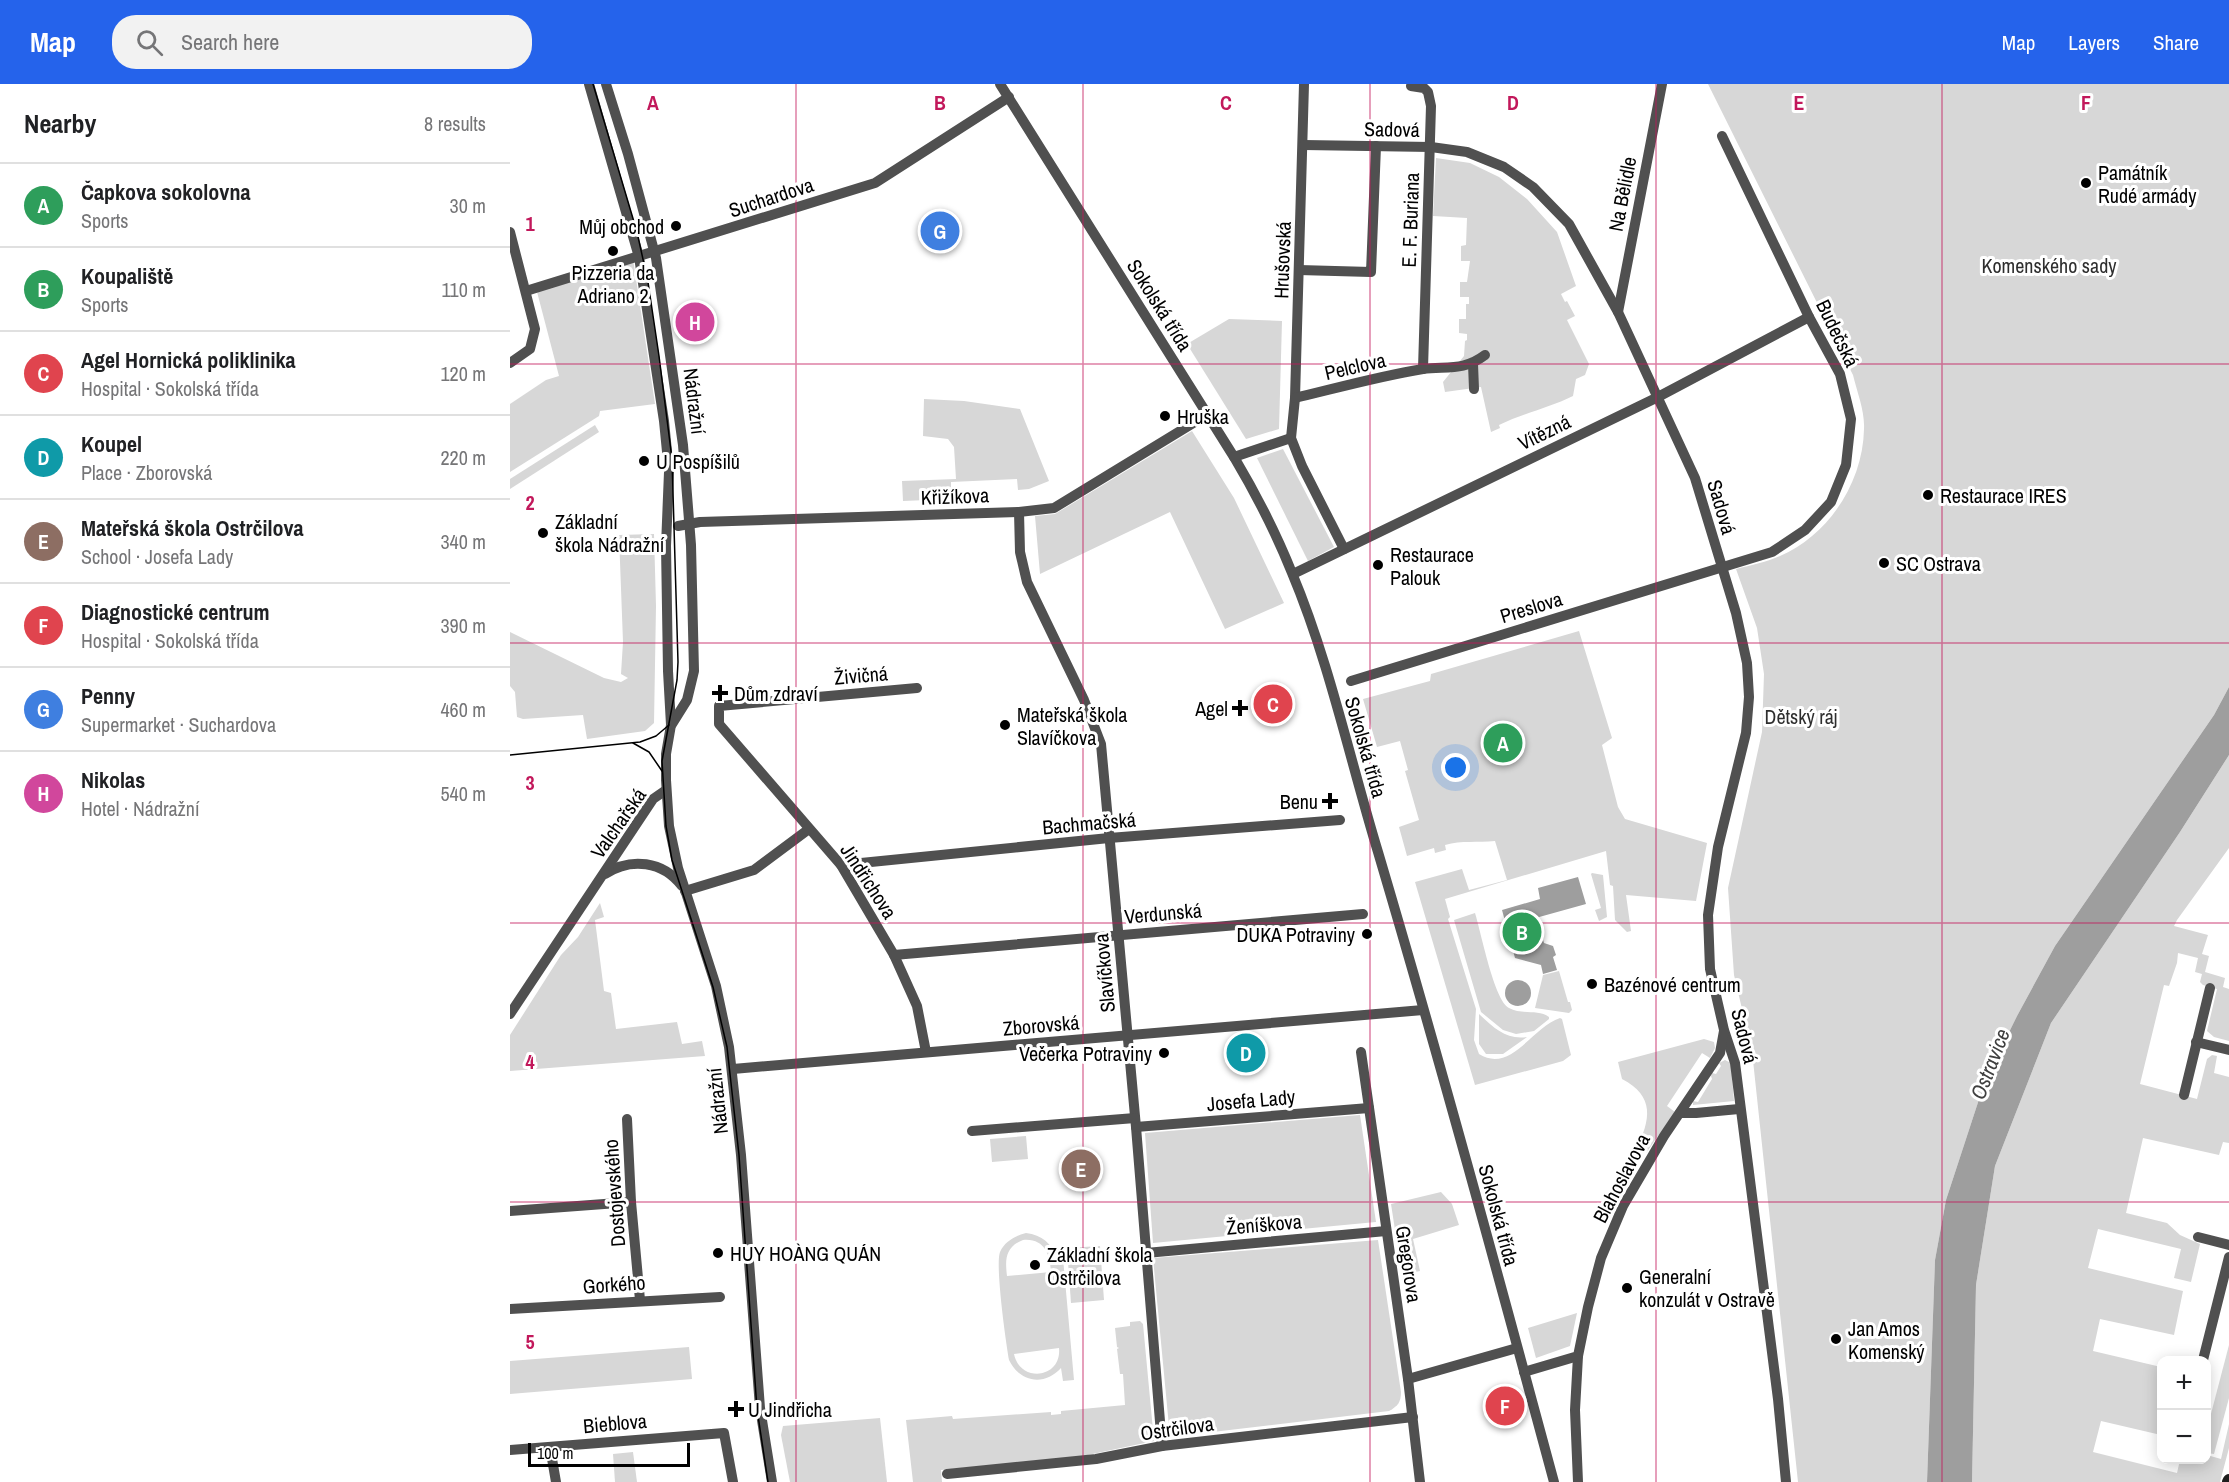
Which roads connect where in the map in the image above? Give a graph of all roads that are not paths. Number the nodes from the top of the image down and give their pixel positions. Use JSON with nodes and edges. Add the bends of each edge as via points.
{"nodes":[{"id":1,"x":589,"y":84,"type":"edge"},
{"id":2,"x":606,"y":84,"type":"edge"},
{"id":3,"x":1000,"y":84,"type":"edge"},
{"id":4,"x":1304,"y":84,"type":"edge"},
{"id":5,"x":1662,"y":84,"type":"edge"},
{"id":6,"x":1411,"y":86,"type":"dead end"},
{"id":7,"x":1009,"y":97,"type":"junction"},
{"id":8,"x":1722,"y":136,"type":"dead end"},
{"id":9,"x":1304,"y":145,"type":"junction"},
{"id":10,"x":1376,"y":146,"type":"junction"},
{"id":11,"x":1431,"y":147,"type":"junction"},
{"id":12,"x":510,"y":232,"type":"edge"},
{"id":13,"x":654,"y":252,"type":"junction"},
{"id":14,"x":639,"y":257,"type":"junction"},
{"id":15,"x":1299,"y":270,"type":"junction"},
{"id":16,"x":526,"y":291,"type":"junction"},
{"id":17,"x":1618,"y":312,"type":"junction"},
{"id":18,"x":1809,"y":316,"type":"junction"},
{"id":19,"x":1485,"y":355,"type":"dead end"},
{"id":20,"x":510,"y":363,"type":"edge"},
{"id":21,"x":1473,"y":364,"type":"junction"},
{"id":22,"x":1423,"y":369,"type":"junction"},
{"id":23,"x":1474,"y":389,"type":"dead end"},
{"id":24,"x":1295,"y":398,"type":"junction"},
{"id":25,"x":1656,"y":398,"type":"junction"},
{"id":26,"x":1208,"y":414,"type":"junction"},
{"id":27,"x":1291,"y":438,"type":"junction"},
{"id":28,"x":1234,"y":457,"type":"junction"},
{"id":29,"x":1019,"y":512,"type":"junction"},
{"id":30,"x":689,"y":523,"type":"junction"},
{"id":31,"x":678,"y":526,"type":"dead end"},
{"id":32,"x":1344,"y":549,"type":"junction"},
{"id":33,"x":1721,"y":567,"type":"junction"},
{"id":34,"x":1293,"y":574,"type":"junction"},
{"id":35,"x":1350,"y":681,"type":"dead end"},
{"id":36,"x":917,"y":688,"type":"dead end"},
{"id":37,"x":719,"y":724,"type":"joint"},
{"id":38,"x":672,"y":725,"type":"junction"},
{"id":39,"x":666,"y":790,"type":"junction"},
{"id":40,"x":1340,"y":820,"type":"dead end"},
{"id":41,"x":809,"y":829,"type":"junction"},
{"id":42,"x":1109,"y":838,"type":"junction"},
{"id":43,"x":841,"y":865,"type":"junction"},
{"id":44,"x":600,"y":878,"type":"junction"},
{"id":45,"x":685,"y":891,"type":"junction"},
{"id":46,"x":1363,"y":914,"type":"dead end"},
{"id":47,"x":1118,"y":935,"type":"junction"},
{"id":48,"x":894,"y":955,"type":"junction"},
{"id":49,"x":2210,"y":988,"type":"dead end"},
{"id":50,"x":1423,"y":1010,"type":"junction"},
{"id":51,"x":510,"y":1014,"type":"edge"},
{"id":52,"x":1724,"y":1030,"type":"junction"},
{"id":53,"x":1128,"y":1036,"type":"junction"},
{"id":54,"x":2196,"y":1042,"type":"junction"},
{"id":55,"x":2229,"y":1050,"type":"edge"},
{"id":56,"x":926,"y":1052,"type":"junction"},
{"id":57,"x":1361,"y":1052,"type":"dead end"},
{"id":58,"x":733,"y":1069,"type":"junction"},
{"id":59,"x":2184,"y":1095,"type":"dead end"},
{"id":60,"x":1369,"y":1108,"type":"junction"},
{"id":61,"x":1739,"y":1109,"type":"junction"},
{"id":62,"x":1680,"y":1113,"type":"junction"},
{"id":63,"x":627,"y":1119,"type":"dead end"},
{"id":64,"x":1136,"y":1122,"type":"junction"},
{"id":65,"x":972,"y":1131,"type":"dead end"},
{"id":66,"x":631,"y":1202,"type":"junction"},
{"id":67,"x":510,"y":1211,"type":"edge"},
{"id":68,"x":1386,"y":1231,"type":"junction"},
{"id":69,"x":2198,"y":1237,"type":"dead end"},
{"id":70,"x":2229,"y":1245,"type":"edge"},
{"id":71,"x":1146,"y":1253,"type":"junction"},
{"id":72,"x":2228,"y":1264,"type":"edge"},
{"id":73,"x":720,"y":1297,"type":"dead end"},
{"id":74,"x":640,"y":1300,"type":"junction"},
{"id":75,"x":510,"y":1309,"type":"edge"},
{"id":76,"x":1517,"y":1348,"type":"junction"},
{"id":77,"x":1578,"y":1356,"type":"junction"},
{"id":78,"x":2205,"y":1356,"type":"edge"},
{"id":79,"x":1524,"y":1372,"type":"junction"},
{"id":80,"x":1408,"y":1379,"type":"junction"},
{"id":81,"x":1413,"y":1417,"type":"junction"},
{"id":82,"x":1162,"y":1446,"type":"junction"},
{"id":83,"x":550,"y":1447,"type":"junction"},
{"id":84,"x":510,"y":1450,"type":"edge"},
{"id":85,"x":947,"y":1474,"type":"dead end"},
{"id":86,"x":556,"y":1482,"type":"edge"},
{"id":87,"x":733,"y":1482,"type":"edge"},
{"id":88,"x":771,"y":1482,"type":"edge"},
{"id":89,"x":1420,"y":1482,"type":"edge"},
{"id":90,"x":1554,"y":1482,"type":"edge"},
{"id":91,"x":1578,"y":1482,"type":"edge"},
{"id":92,"x":1786,"y":1482,"type":"edge"}],
"edges":[{"from":1,"to":14,"type":"street","name":"Nádražní"},
{"from":2,"to":13,"type":"street","name":"Nádražní"},
{"from":3,"to":7,"type":"street","name":"Sokolská třída"},
{"from":4,"to":9,"type":"street","name":"Hrušovská"},
{"from":5,"to":17,"type":"street","name":"Na Bělidle"},
{"from":6,"to":11,"type":"street","name":"E. F. Buriana","via":[[1424,88],[1428,93]]},
{"from":7,"to":13,"type":"street","name":"Suchardova","via":[[875,183]]},
{"from":7,"to":26,"type":"street","name":"Sokolská třída"},
{"from":8,"to":18,"type":"street","name":"Budečská"},
{"from":9,"to":10,"type":"street","name":"Sadová"},
{"from":9,"to":15,"type":"street","name":"Hrušovská"},
{"from":10,"to":11,"type":"street","name":"Sadová"},
{"from":10,"to":15,"type":"street","via":[[1371,272]]},
{"from":11,"to":17,"type":"street","name":"Sadová","via":[[1486,158],[1533,187],[1569,224]]},
{"from":11,"to":22,"type":"street","name":"E. F. Buriana"},
{"from":12,"to":16,"type":"street"},
{"from":13,"to":14,"type":"street","name":"Suchardova"},
{"from":13,"to":30,"type":"street","name":"Nádražní","via":[[679,415]]},
{"from":14,"to":16,"type":"street","name":"Suchardova"},
{"from":14,"to":38,"type":"street","name":"Nádražní","via":[[669,472],[666,546]]},
{"from":15,"to":24,"type":"street","name":"Hrušovská"},
{"from":16,"to":20,"type":"street","via":[[535,329],[530,349]]},
{"from":17,"to":25,"type":"street","name":"Sadová"},
{"from":18,"to":25,"type":"street","name":"Vítězná"},
{"from":18,"to":33,"type":"street","name":"Budečská","via":[[1840,374],[1851,419],[1843,476],[1831,502],[1805,530],[1772,552]]},
{"from":19,"to":21,"type":"street"},
{"from":21,"to":22,"type":"street"},
{"from":21,"to":23,"type":"street"},
{"from":22,"to":24,"type":"street","name":"Pelclova"},
{"from":24,"to":27,"type":"street","name":"Hrušovská"},
{"from":25,"to":32,"type":"street","name":"Vítězná"},
{"from":25,"to":33,"type":"street","name":"Sadová","via":[[1695,478]]},
{"from":26,"to":28,"type":"street","name":"Sokolská třída"},
{"from":26,"to":29,"type":"street","name":"Křižíkova","via":[[1053,508]]},
{"from":27,"to":28,"type":"street"},
{"from":27,"to":32,"type":"street"},
{"from":28,"to":34,"type":"street","name":"Sokolská třída"},
{"from":29,"to":30,"type":"street","name":"Křižíkova"},
{"from":29,"to":42,"type":"street","name":"Slavíčkova","via":[[1020,552],[1027,582],[1101,744]]},
{"from":30,"to":31,"type":"street","name":"Křižíkova"},
{"from":30,"to":38,"type":"street","name":"Nádražní","via":[[694,670],[687,700]]},
{"from":32,"to":34,"type":"street","name":"Vítězná"},
{"from":33,"to":35,"type":"street","name":"Preslova"},
{"from":33,"to":52,"type":"street","name":"Sadová","via":[[1745,653],[1749,697],[1746,733],[1718,847],[1708,915],[1710,969]]},
{"from":34,"to":50,"type":"street","name":"Sokolská třída","via":[[1333,695]]},
{"from":36,"to":37,"type":"street","name":"Živičná","via":[[719,706]]},
{"from":37,"to":41,"type":"street","name":"Jindřichova"},
{"from":38,"to":39,"type":"street","name":"Nádražní","via":[[666,754]]},
{"from":39,"to":44,"type":"street","name":"Valchařská","via":[[653,799]]},
{"from":39,"to":45,"type":"street","name":"Nádražní","via":[[671,842]]},
{"from":40,"to":42,"type":"street","name":"Bachmačská"},
{"from":41,"to":43,"type":"street","name":"Jindřichova"},
{"from":41,"to":45,"type":"street","via":[[754,870]]},
{"from":42,"to":43,"type":"street","name":"Bachmačská"},
{"from":42,"to":47,"type":"street","name":"Slavíčkova"},
{"from":43,"to":48,"type":"street","name":"Jindřichova"},
{"from":44,"to":45,"type":"street","name":"Valchařská","via":[[623,866],[648,864],[670,873]]},
{"from":44,"to":51,"type":"street","name":"Valchařská"},
{"from":45,"to":58,"type":"street","name":"Nádražní","via":[[720,1002]]},
{"from":46,"to":47,"type":"street","name":"Verdunská"},
{"from":47,"to":48,"type":"street","name":"Verdunská"},
{"from":47,"to":53,"type":"street","name":"Slavíčkova"},
{"from":48,"to":56,"type":"street","name":"Jindřichova","via":[[917,1006]]},
{"from":49,"to":54,"type":"street"},
{"from":50,"to":53,"type":"street","name":"Zborovská"},
{"from":50,"to":76,"type":"street","name":"Sokolská třída"},
{"from":52,"to":61,"type":"street","name":"Sadová","via":[[1735,1063]]},
{"from":52,"to":62,"type":"street","name":"Blahoslavova","via":[[1720,1053]]},
{"from":53,"to":56,"type":"street","name":"Zborovská"},
{"from":53,"to":64,"type":"street","name":"Slavíčkova"},
{"from":54,"to":55,"type":"street"},
{"from":54,"to":59,"type":"street"},
{"from":56,"to":58,"type":"street","name":"Zborovská"},
{"from":57,"to":60,"type":"street","name":"Gregorova"},
{"from":58,"to":88,"type":"street","name":"Nádražní","via":[[760,1408]]},
{"from":60,"to":64,"type":"street","name":"Josefa Lady"},
{"from":60,"to":68,"type":"street","name":"Gregorova"},
{"from":61,"to":62,"type":"street"},
{"from":61,"to":92,"type":"street","name":"Sadová"},
{"from":62,"to":77,"type":"street","name":"Blahoslavova","via":[[1623,1206],[1601,1257]]},
{"from":63,"to":66,"type":"street","name":"Dostojevského"},
{"from":64,"to":65,"type":"street","name":"Josefa Lady"},
{"from":64,"to":71,"type":"street","name":"Slavíčkova"},
{"from":66,"to":67,"type":"street"},
{"from":66,"to":74,"type":"street","name":"Dostojevského"},
{"from":68,"to":71,"type":"street","name":"Ženíškova"},
{"from":68,"to":80,"type":"street","name":"Gregorova"},
{"from":69,"to":70,"type":"street"},
{"from":71,"to":82,"type":"street","name":"Slavíčkova"},
{"from":72,"to":78,"type":"street"},
{"from":73,"to":74,"type":"street","name":"Gorkého"},
{"from":74,"to":75,"type":"street","name":"Gorkého"},
{"from":76,"to":79,"type":"street","name":"Sokolská třída"},
{"from":76,"to":80,"type":"street"},
{"from":77,"to":79,"type":"street"},
{"from":77,"to":91,"type":"street","name":"Blahoslavova"},
{"from":79,"to":90,"type":"street","name":"Sokolská třída"},
{"from":80,"to":81,"type":"street","name":"Gregorova"},
{"from":81,"to":82,"type":"street","name":"Ostrčilova"},
{"from":81,"to":89,"type":"street","name":"Gregorova"},
{"from":82,"to":85,"type":"street","name":"Ostrčilova","via":[[1096,1459]]},
{"from":83,"to":84,"type":"street","name":"Bieblova"},
{"from":83,"to":86,"type":"street"},
{"from":83,"to":87,"type":"street","name":"Bieblova","via":[[724,1432]]}]}
